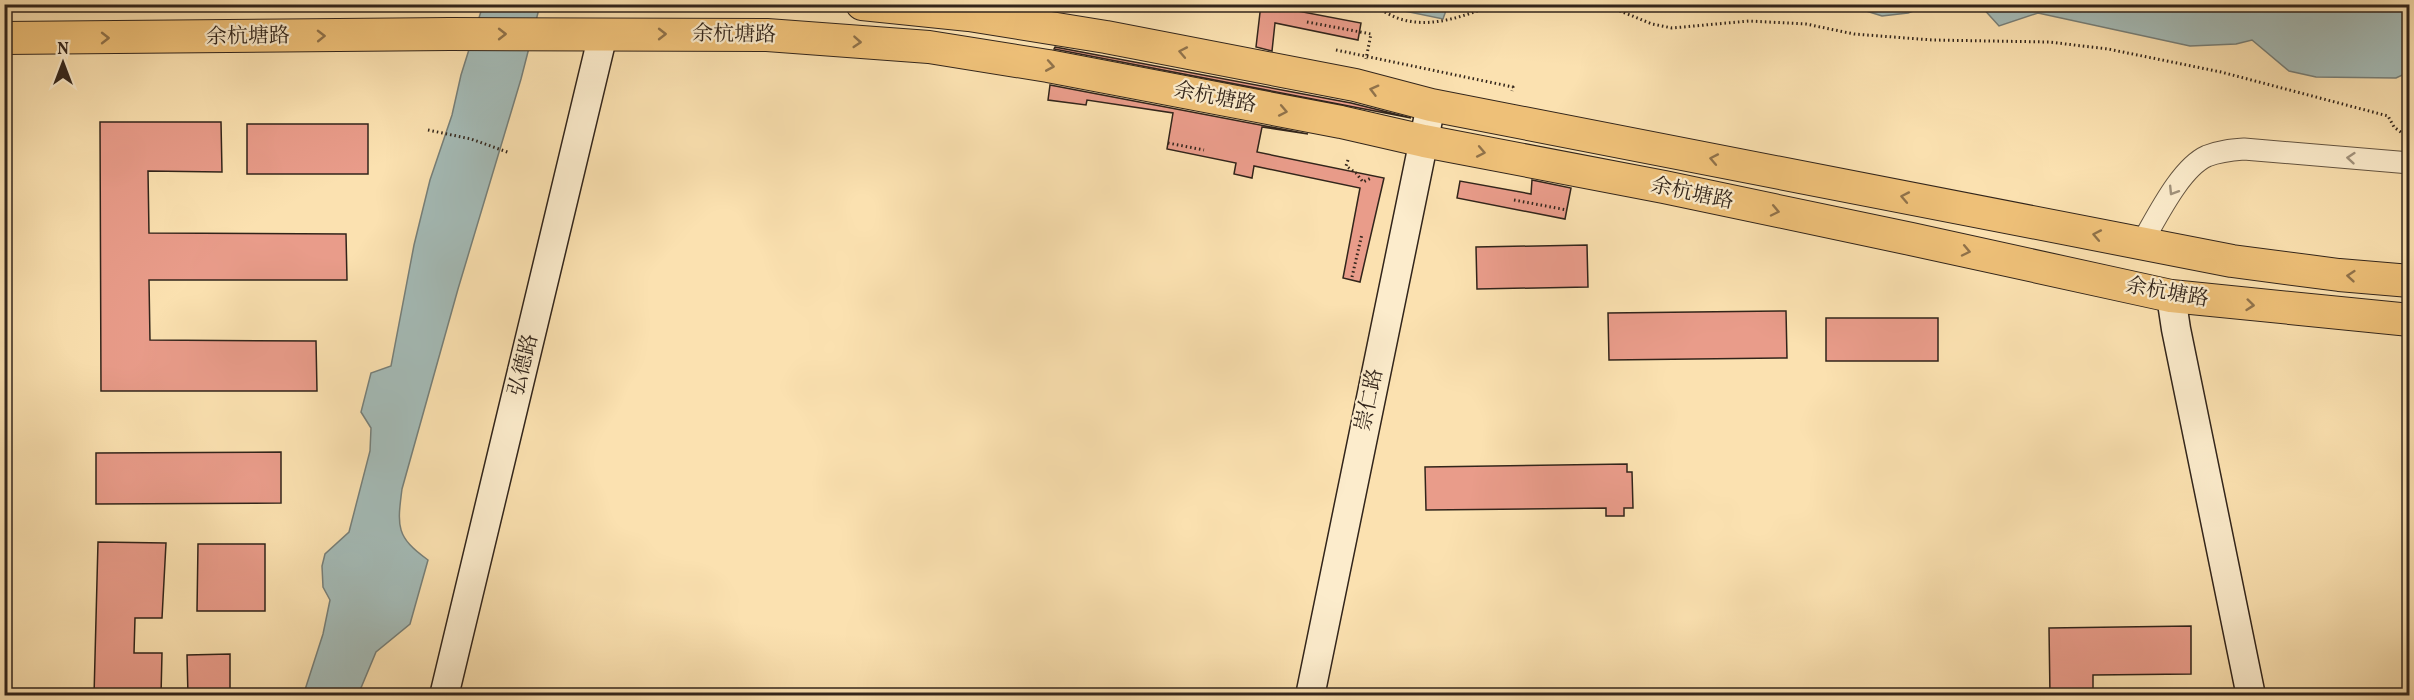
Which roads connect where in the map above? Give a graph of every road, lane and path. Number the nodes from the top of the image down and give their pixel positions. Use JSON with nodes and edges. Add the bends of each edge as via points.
{"nodes":[{"id":1,"x":862,"y":4,"type":"edge"},
{"id":2,"x":1374,"y":4,"type":"edge"},
{"id":3,"x":1495,"y":4,"type":"edge"},
{"id":4,"x":1603,"y":4,"type":"edge"},
{"id":5,"x":1307,"y":22,"type":"dead end"},
{"id":6,"x":603,"y":34,"type":"junction"},
{"id":7,"x":4,"y":38,"type":"edge"},
{"id":8,"x":1336,"y":50,"type":"dead end"},
{"id":9,"x":1366,"y":58,"type":"junction"},
{"id":10,"x":1512,"y":91,"type":"dead end"},
{"id":11,"x":1431,"y":105,"type":"junction"},
{"id":12,"x":428,"y":130,"type":"dead end"},
{"id":13,"x":2409,"y":136,"type":"edge"},
{"id":14,"x":1424,"y":141,"type":"junction"},
{"id":15,"x":1168,"y":142,"type":"dead end"},
{"id":16,"x":1204,"y":150,"type":"dead end"},
{"id":17,"x":510,"y":153,"type":"dead end"},
{"id":18,"x":1348,"y":160,"type":"dead end"},
{"id":19,"x":2409,"y":163,"type":"edge"},
{"id":20,"x":1371,"y":177,"type":"dead end"},
{"id":21,"x":1514,"y":200,"type":"dead end"},
{"id":22,"x":1567,"y":210,"type":"dead end"},
{"id":23,"x":1362,"y":234,"type":"dead end"},
{"id":24,"x":2140,"y":244,"type":"junction"},
{"id":25,"x":1352,"y":277,"type":"dead end"},
{"id":26,"x":2409,"y":281,"type":"edge"},
{"id":27,"x":2171,"y":296,"type":"junction"},
{"id":28,"x":2409,"y":320,"type":"edge"},
{"id":29,"x":444,"y":696,"type":"edge"},
{"id":30,"x":1310,"y":696,"type":"edge"},
{"id":31,"x":2251,"y":696,"type":"edge"}],
"edges":[{"from":11,"to":1,"type":"main road","name":"余杭塘路","one_way":true,"via":[[1354,85],[1106,37],[969,15]]},
{"from":2,"to":3,"type":"path","via":[[1402,21],[1426,24],[1464,17]]},
{"from":4,"to":13,"type":"path","via":[[1672,28],[1749,21],[1806,24],[1876,36],[2049,42],[2108,49],[2221,72],[2388,116],[2394,127]]},
{"from":5,"to":9,"type":"path","via":[[1371,34]]},
{"from":7,"to":6,"type":"main road","name":"余杭塘路","one_way":true},
{"from":6,"to":14,"type":"main road","name":"余杭塘路","one_way":true,"via":[[767,35],[929,47],[1048,66]]},
{"from":6,"to":29,"type":"street","name":"弘德路"},
{"from":8,"to":9,"type":"path"},
{"from":9,"to":10,"type":"path","via":[[1513,87]]},
{"from":11,"to":14,"type":"street","name":"崇仁路"},
{"from":24,"to":11,"type":"main road","name":"余杭塘路","one_way":true},
{"from":12,"to":17,"type":"path"},
{"from":14,"to":27,"type":"main road","name":"余杭塘路","one_way":true,"via":[[1687,192]]},
{"from":14,"to":30,"type":"street","name":"崇仁路"},
{"from":15,"to":16,"type":"path"},
{"from":18,"to":20,"type":"path","via":[[1346,166],[1363,182]]},
{"from":19,"to":24,"type":"street","one_way":true,"via":[[2244,149],[2205,156],[2188,170]]},
{"from":21,"to":22,"type":"path"},
{"from":23,"to":25,"type":"path"},
{"from":26,"to":24,"type":"main road","name":"余杭塘路","one_way":true,"via":[[2232,261]]},
{"from":27,"to":28,"type":"main road","name":"余杭塘路","one_way":true},
{"from":27,"to":31,"type":"street"}]}
